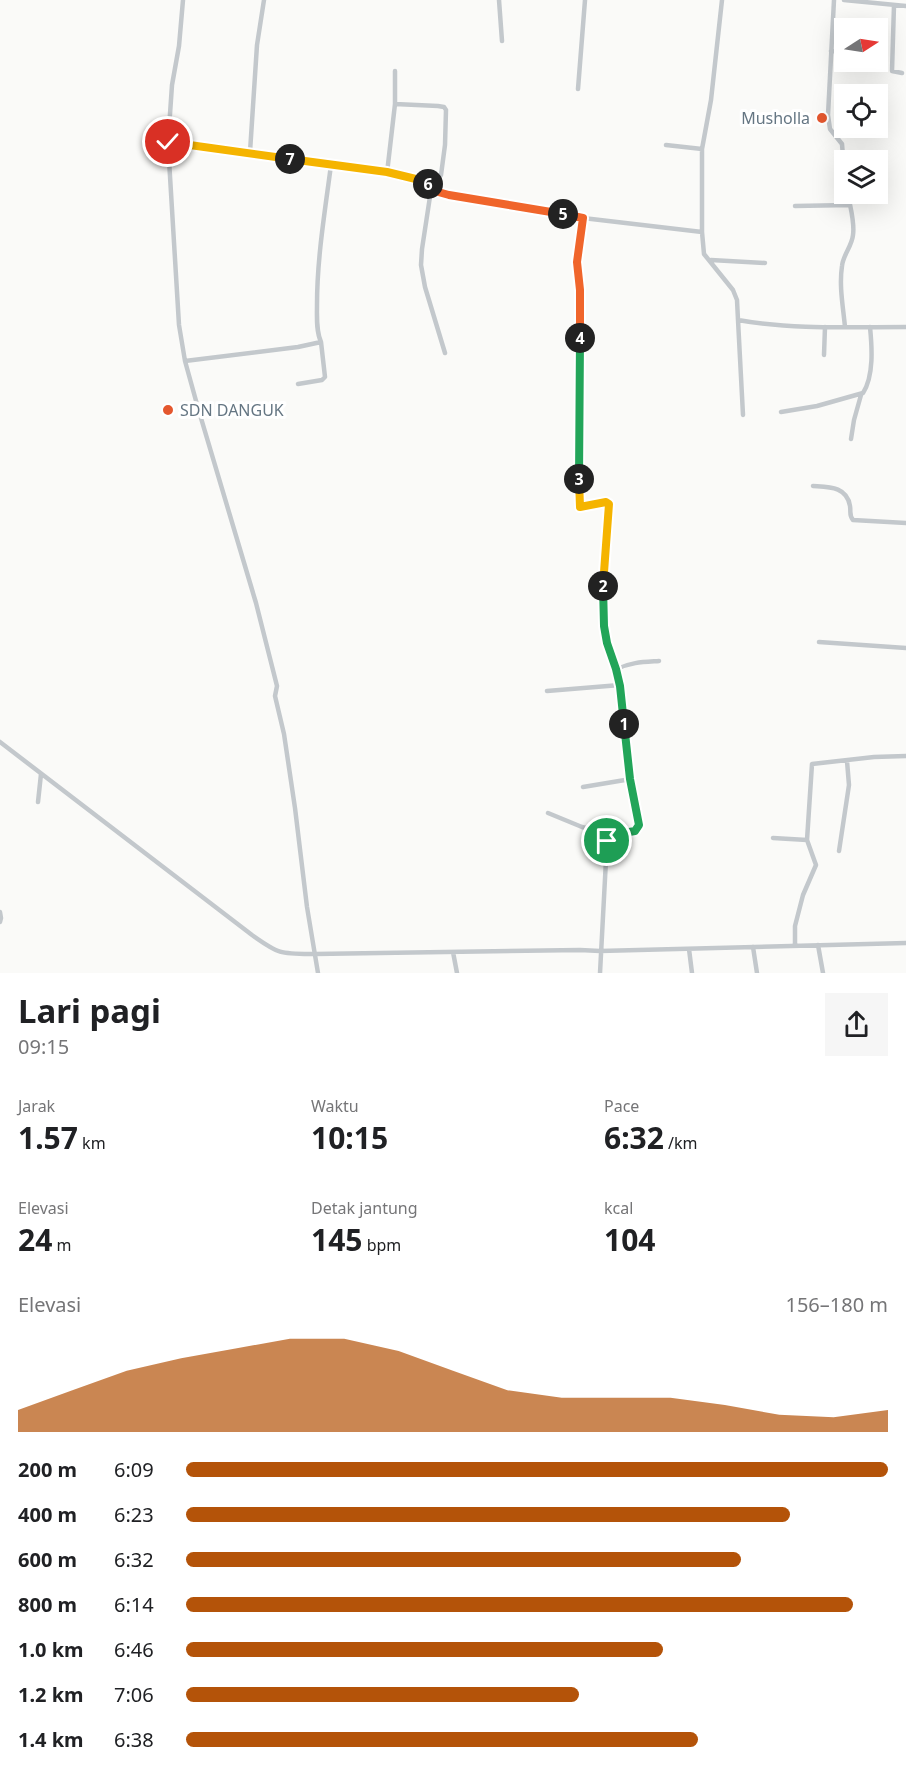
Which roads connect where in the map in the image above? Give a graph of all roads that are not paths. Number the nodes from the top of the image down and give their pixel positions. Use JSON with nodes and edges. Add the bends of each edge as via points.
{"nodes":[{"id":1,"x":183,"y":0,"type":"edge"},
{"id":2,"x":264,"y":0,"type":"edge"},
{"id":3,"x":499,"y":0,"type":"edge"},
{"id":4,"x":585,"y":0,"type":"edge"},
{"id":5,"x":722,"y":0,"type":"edge"},
{"id":6,"x":834,"y":0,"type":"edge"},
{"id":7,"x":844,"y":0,"type":"edge"},
{"id":8,"x":891,"y":3,"type":"edge"},
{"id":9,"x":906,"y":6,"type":"edge"},
{"id":10,"x":502,"y":41,"type":"dead end"},
{"id":11,"x":831,"y":51,"type":"junction"},
{"id":12,"x":834,"y":51,"type":"edge"},
{"id":13,"x":395,"y":71,"type":"dead end"},
{"id":14,"x":902,"y":73,"type":"dead end"},
{"id":15,"x":578,"y":89,"type":"dead end"},
{"id":16,"x":395,"y":104,"type":"junction"},
{"id":17,"x":168,"y":142,"type":"junction"},
{"id":18,"x":666,"y":145,"type":"dead end"},
{"id":19,"x":702,"y":149,"type":"junction"},
{"id":20,"x":842,"y":150,"type":"edge"},
{"id":21,"x":250,"y":152,"type":"junction"},
{"id":22,"x":331,"y":165,"type":"junction"},
{"id":23,"x":387,"y":172,"type":"junction"},
{"id":24,"x":431,"y":190,"type":"junction"},
{"id":25,"x":795,"y":206,"type":"dead end"},
{"id":26,"x":849,"y":206,"type":"joint"},
{"id":27,"x":583,"y":218,"type":"junction"},
{"id":28,"x":702,"y":232,"type":"junction"},
{"id":29,"x":710,"y":260,"type":"junction"},
{"id":30,"x":765,"y":263,"type":"dead end"},
{"id":31,"x":738,"y":320,"type":"junction"},
{"id":32,"x":825,"y":327,"type":"junction"},
{"id":33,"x":845,"y":327,"type":"junction"},
{"id":34,"x":870,"y":327,"type":"junction"},
{"id":35,"x":906,"y":327,"type":"edge"},
{"id":36,"x":321,"y":342,"type":"junction"},
{"id":37,"x":446,"y":353,"type":"dead end"},
{"id":38,"x":824,"y":355,"type":"dead end"},
{"id":39,"x":185,"y":361,"type":"junction"},
{"id":40,"x":298,"y":384,"type":"dead end"},
{"id":41,"x":861,"y":395,"type":"junction"},
{"id":42,"x":198,"y":408,"type":"junction"},
{"id":43,"x":190,"y":409,"type":"dead end"},
{"id":44,"x":782,"y":412,"type":"dead end"},
{"id":45,"x":742,"y":415,"type":"dead end"},
{"id":46,"x":851,"y":439,"type":"dead end"},
{"id":47,"x":813,"y":486,"type":"dead end"},
{"id":48,"x":906,"y":523,"type":"edge"},
{"id":49,"x":819,"y":642,"type":"dead end"},
{"id":50,"x":906,"y":648,"type":"edge"},
{"id":51,"x":659,"y":662,"type":"dead end"},
{"id":52,"x":616,"y":669,"type":"junction"},
{"id":53,"x":620,"y":686,"type":"junction"},
{"id":54,"x":547,"y":691,"type":"dead end"},
{"id":55,"x":0,"y":742,"type":"edge"},
{"id":56,"x":906,"y":756,"type":"edge"},
{"id":57,"x":847,"y":761,"type":"junction"},
{"id":58,"x":41,"y":774,"type":"junction"},
{"id":59,"x":630,"y":779,"type":"junction"},
{"id":60,"x":583,"y":787,"type":"dead end"},
{"id":61,"x":38,"y":802,"type":"dead end"},
{"id":62,"x":548,"y":813,"type":"dead end"},
{"id":63,"x":612,"y":835,"type":"junction"},
{"id":64,"x":773,"y":838,"type":"dead end"},
{"id":65,"x":807,"y":840,"type":"junction"},
{"id":66,"x":839,"y":851,"type":"dead end"},
{"id":67,"x":0,"y":912,"type":"edge"},
{"id":68,"x":0,"y":922,"type":"edge"},
{"id":69,"x":906,"y":943,"type":"edge"},
{"id":70,"x":795,"y":945,"type":"junction"},
{"id":71,"x":818,"y":945,"type":"junction"},
{"id":72,"x":753,"y":946,"type":"junction"},
{"id":73,"x":689,"y":949,"type":"junction"},
{"id":74,"x":600,"y":951,"type":"junction"},
{"id":75,"x":453,"y":952,"type":"junction"},
{"id":76,"x":315,"y":954,"type":"junction"},
{"id":77,"x":318,"y":973,"type":"edge"},
{"id":78,"x":457,"y":973,"type":"edge"},
{"id":79,"x":600,"y":973,"type":"edge"},
{"id":80,"x":692,"y":973,"type":"edge"},
{"id":81,"x":757,"y":973,"type":"edge"},
{"id":82,"x":823,"y":973,"type":"edge"}],
"edges":[{"from":1,"to":17,"type":"street"},
{"from":2,"to":21,"type":"street"},
{"from":3,"to":10,"type":"street"},
{"from":4,"to":15,"type":"street"},
{"from":5,"to":19,"type":"street"},
{"from":6,"to":11,"type":"street"},
{"from":7,"to":8,"type":"street"},
{"from":8,"to":9,"type":"street"},
{"from":8,"to":14,"type":"street","via":[[892,71]]},
{"from":11,"to":12,"type":"street"},
{"from":11,"to":20,"type":"street","via":[[828,115],[830,129]]},
{"from":13,"to":16,"type":"street"},
{"from":16,"to":23,"type":"street"},
{"from":16,"to":24,"type":"street","via":[[445,108],[441,175]]},
{"from":17,"to":21,"type":"street"},
{"from":17,"to":39,"type":"street","via":[[179,325]]},
{"from":18,"to":19,"type":"street"},
{"from":19,"to":28,"type":"street"},
{"from":21,"to":22,"type":"street"},
{"from":22,"to":23,"type":"street"},
{"from":22,"to":36,"type":"street","via":[[318,268],[317,320]]},
{"from":23,"to":24,"type":"street","via":[[424,181]]},
{"from":24,"to":27,"type":"street"},
{"from":24,"to":37,"type":"street","via":[[421,265]]},
{"from":25,"to":26,"type":"street"},
{"from":26,"to":33,"type":"street","via":[[854,236],[842,262],[840,280]]},
{"from":27,"to":28,"type":"street"},
{"from":27,"to":52,"type":"street","via":[[577,262],[579,505],[609,504],[603,576],[604,626]]},
{"from":28,"to":29,"type":"street","via":[[704,254]]},
{"from":29,"to":30,"type":"street"},
{"from":29,"to":31,"type":"street","via":[[733,290]]},
{"from":31,"to":32,"type":"street"},
{"from":31,"to":45,"type":"street"},
{"from":32,"to":33,"type":"street"},
{"from":32,"to":38,"type":"street"},
{"from":33,"to":34,"type":"street"},
{"from":34,"to":35,"type":"street"},
{"from":34,"to":41,"type":"street","via":[[872,352],[867,385]]},
{"from":36,"to":39,"type":"street"},
{"from":36,"to":40,"type":"street","via":[[325,377]]},
{"from":39,"to":42,"type":"street"},
{"from":41,"to":44,"type":"street"},
{"from":41,"to":46,"type":"street"},
{"from":42,"to":43,"type":"street"},
{"from":42,"to":76,"type":"street","via":[[277,686],[275,696],[284,734]]},
{"from":47,"to":48,"type":"street","via":[[842,491],[850,503],[849,516],[853,520]]},
{"from":49,"to":50,"type":"street"},
{"from":51,"to":52,"type":"street","via":[[625,664]]},
{"from":52,"to":53,"type":"street"},
{"from":53,"to":54,"type":"street"},
{"from":53,"to":59,"type":"street"},
{"from":55,"to":58,"type":"street"},
{"from":56,"to":57,"type":"street"},
{"from":57,"to":65,"type":"street","via":[[812,764]]},
{"from":57,"to":66,"type":"street","via":[[849,785]]},
{"from":58,"to":61,"type":"street"},
{"from":58,"to":76,"type":"street","via":[[273,950]]},
{"from":59,"to":60,"type":"street"},
{"from":59,"to":63,"type":"street","via":[[639,825],[635,831]]},
{"from":62,"to":63,"type":"street"},
{"from":63,"to":74,"type":"street","via":[[607,841]]},
{"from":64,"to":65,"type":"street"},
{"from":65,"to":70,"type":"street","via":[[816,865],[802,895]]},
{"from":67,"to":68,"type":"street"},
{"from":69,"to":71,"type":"street"},
{"from":70,"to":71,"type":"street"},
{"from":70,"to":72,"type":"street"},
{"from":71,"to":82,"type":"street"},
{"from":72,"to":73,"type":"street"},
{"from":72,"to":81,"type":"street"},
{"from":73,"to":74,"type":"street"},
{"from":73,"to":80,"type":"street"},
{"from":74,"to":75,"type":"street"},
{"from":74,"to":79,"type":"street"},
{"from":75,"to":76,"type":"street"},
{"from":75,"to":78,"type":"street"},
{"from":76,"to":77,"type":"street"}]}
